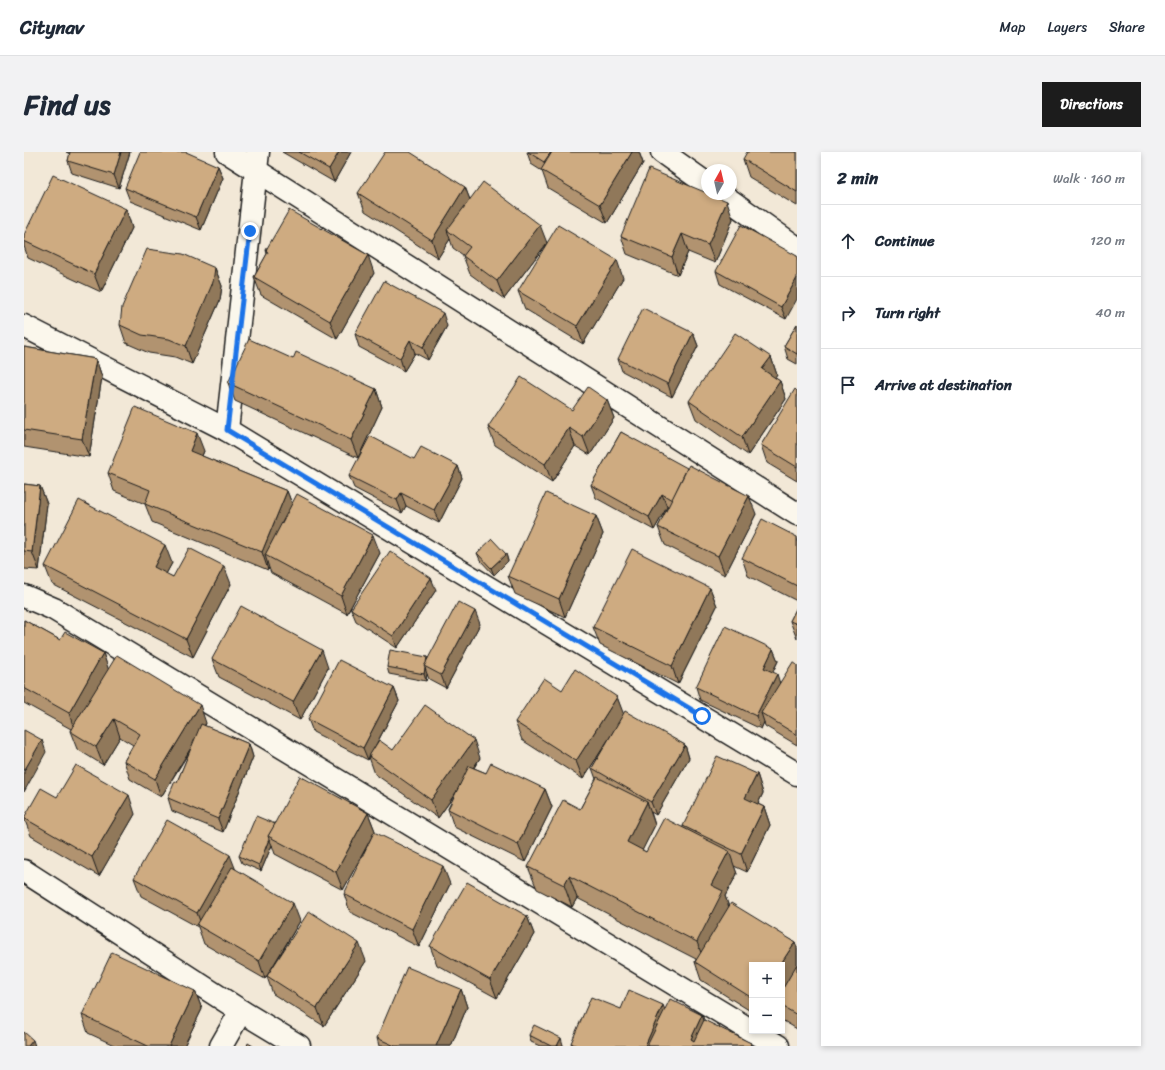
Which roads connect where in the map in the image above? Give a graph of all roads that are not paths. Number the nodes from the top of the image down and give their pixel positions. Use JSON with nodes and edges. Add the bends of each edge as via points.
{"nodes":[{"id":1,"x":227,"y":152,"type":"edge"},
{"id":2,"x":662,"y":152,"type":"edge"},
{"id":3,"x":258,"y":161,"type":"edge"},
{"id":4,"x":701,"y":180,"type":"edge"},
{"id":5,"x":729,"y":200,"type":"edge"},
{"id":6,"x":797,"y":248,"type":"edge"},
{"id":7,"x":24,"y":326,"type":"edge"},
{"id":8,"x":227,"y":430,"type":"junction"},
{"id":9,"x":797,"y":514,"type":"edge"},
{"id":10,"x":24,"y":596,"type":"edge"},
{"id":11,"x":797,"y":774,"type":"edge"},
{"id":12,"x":26,"y":877,"type":"edge"},
{"id":13,"x":241,"y":1011,"type":"junction"},
{"id":14,"x":749,"y":1029,"type":"edge"},
{"id":15,"x":757,"y":1034,"type":"edge"},
{"id":16,"x":221,"y":1046,"type":"edge"},
{"id":17,"x":299,"y":1046,"type":"edge"},
{"id":18,"x":778,"y":1046,"type":"edge"}],
"edges":[{"from":1,"to":3,"type":"street"},
{"from":2,"to":4,"type":"street"},
{"from":3,"to":8,"type":"street"},
{"from":3,"to":9,"type":"street"},
{"from":5,"to":6,"type":"street"},
{"from":7,"to":8,"type":"street"},
{"from":8,"to":11,"type":"street"},
{"from":10,"to":14,"type":"street","via":[[54,609]]},
{"from":12,"to":13,"type":"street"},
{"from":13,"to":16,"type":"street"},
{"from":13,"to":17,"type":"street"},
{"from":15,"to":18,"type":"street"}]}
